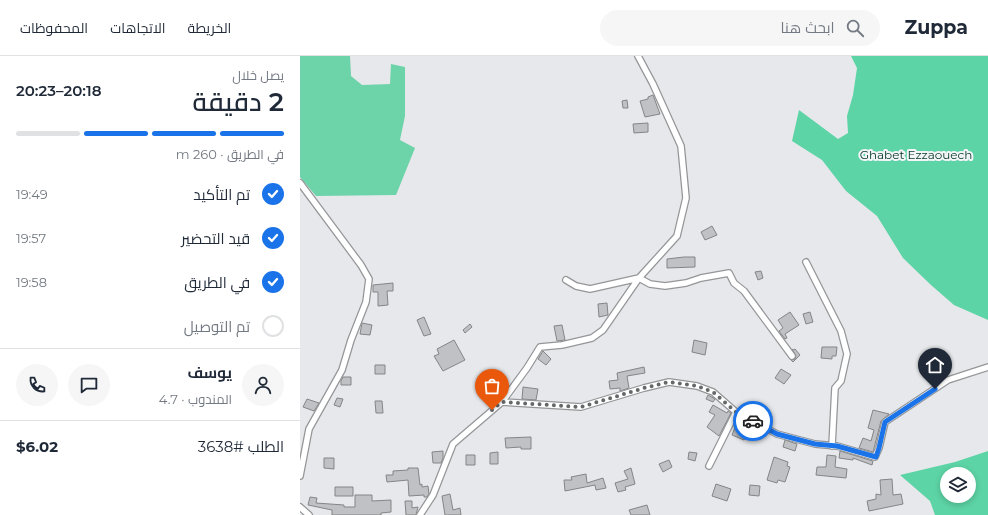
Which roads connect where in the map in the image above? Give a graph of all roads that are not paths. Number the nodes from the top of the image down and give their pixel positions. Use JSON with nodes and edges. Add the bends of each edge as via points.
{"nodes":[{"id":1,"x":638,"y":56,"type":"edge"},
{"id":2,"x":300,"y":183,"type":"edge"},
{"id":3,"x":806,"y":262,"type":"dead end"},
{"id":4,"x":639,"y":278,"type":"junction"},
{"id":5,"x":566,"y":280,"type":"dead end"},
{"id":6,"x":792,"y":356,"type":"dead end"},
{"id":7,"x":988,"y":367,"type":"edge"},
{"id":8,"x":502,"y":402,"type":"junction"},
{"id":9,"x":736,"y":412,"type":"junction"},
{"id":10,"x":832,"y":446,"type":"junction"},
{"id":11,"x":709,"y":466,"type":"dead end"},
{"id":12,"x":300,"y":476,"type":"edge"},
{"id":13,"x":300,"y":508,"type":"edge"},
{"id":14,"x":310,"y":515,"type":"edge"},
{"id":15,"x":420,"y":515,"type":"edge"}],
"edges":[{"from":1,"to":4,"type":"street","via":[[680,146],[686,198],[677,236]]},
{"from":2,"to":12,"type":"street","via":[[361,265],[368,279],[366,302],[342,370],[309,429]]},
{"from":3,"to":10,"type":"street","via":[[841,331],[847,354],[841,381],[836,388]]},
{"from":4,"to":5,"type":"street","via":[[590,289],[576,286]]},
{"from":4,"to":6,"type":"street","via":[[650,284],[665,286],[729,274]]},
{"from":4,"to":8,"type":"street","via":[[603,330],[592,338],[540,347]]},
{"from":7,"to":10,"type":"street","via":[[948,380],[885,422],[876,457]]},
{"from":8,"to":9,"type":"street","via":[[581,407],[669,382],[697,386],[713,392]]},
{"from":8,"to":15,"type":"street","via":[[453,444],[433,495]]},
{"from":9,"to":10,"type":"street","via":[[777,434]]},
{"from":9,"to":11,"type":"street"},
{"from":13,"to":14,"type":"street"}]}
